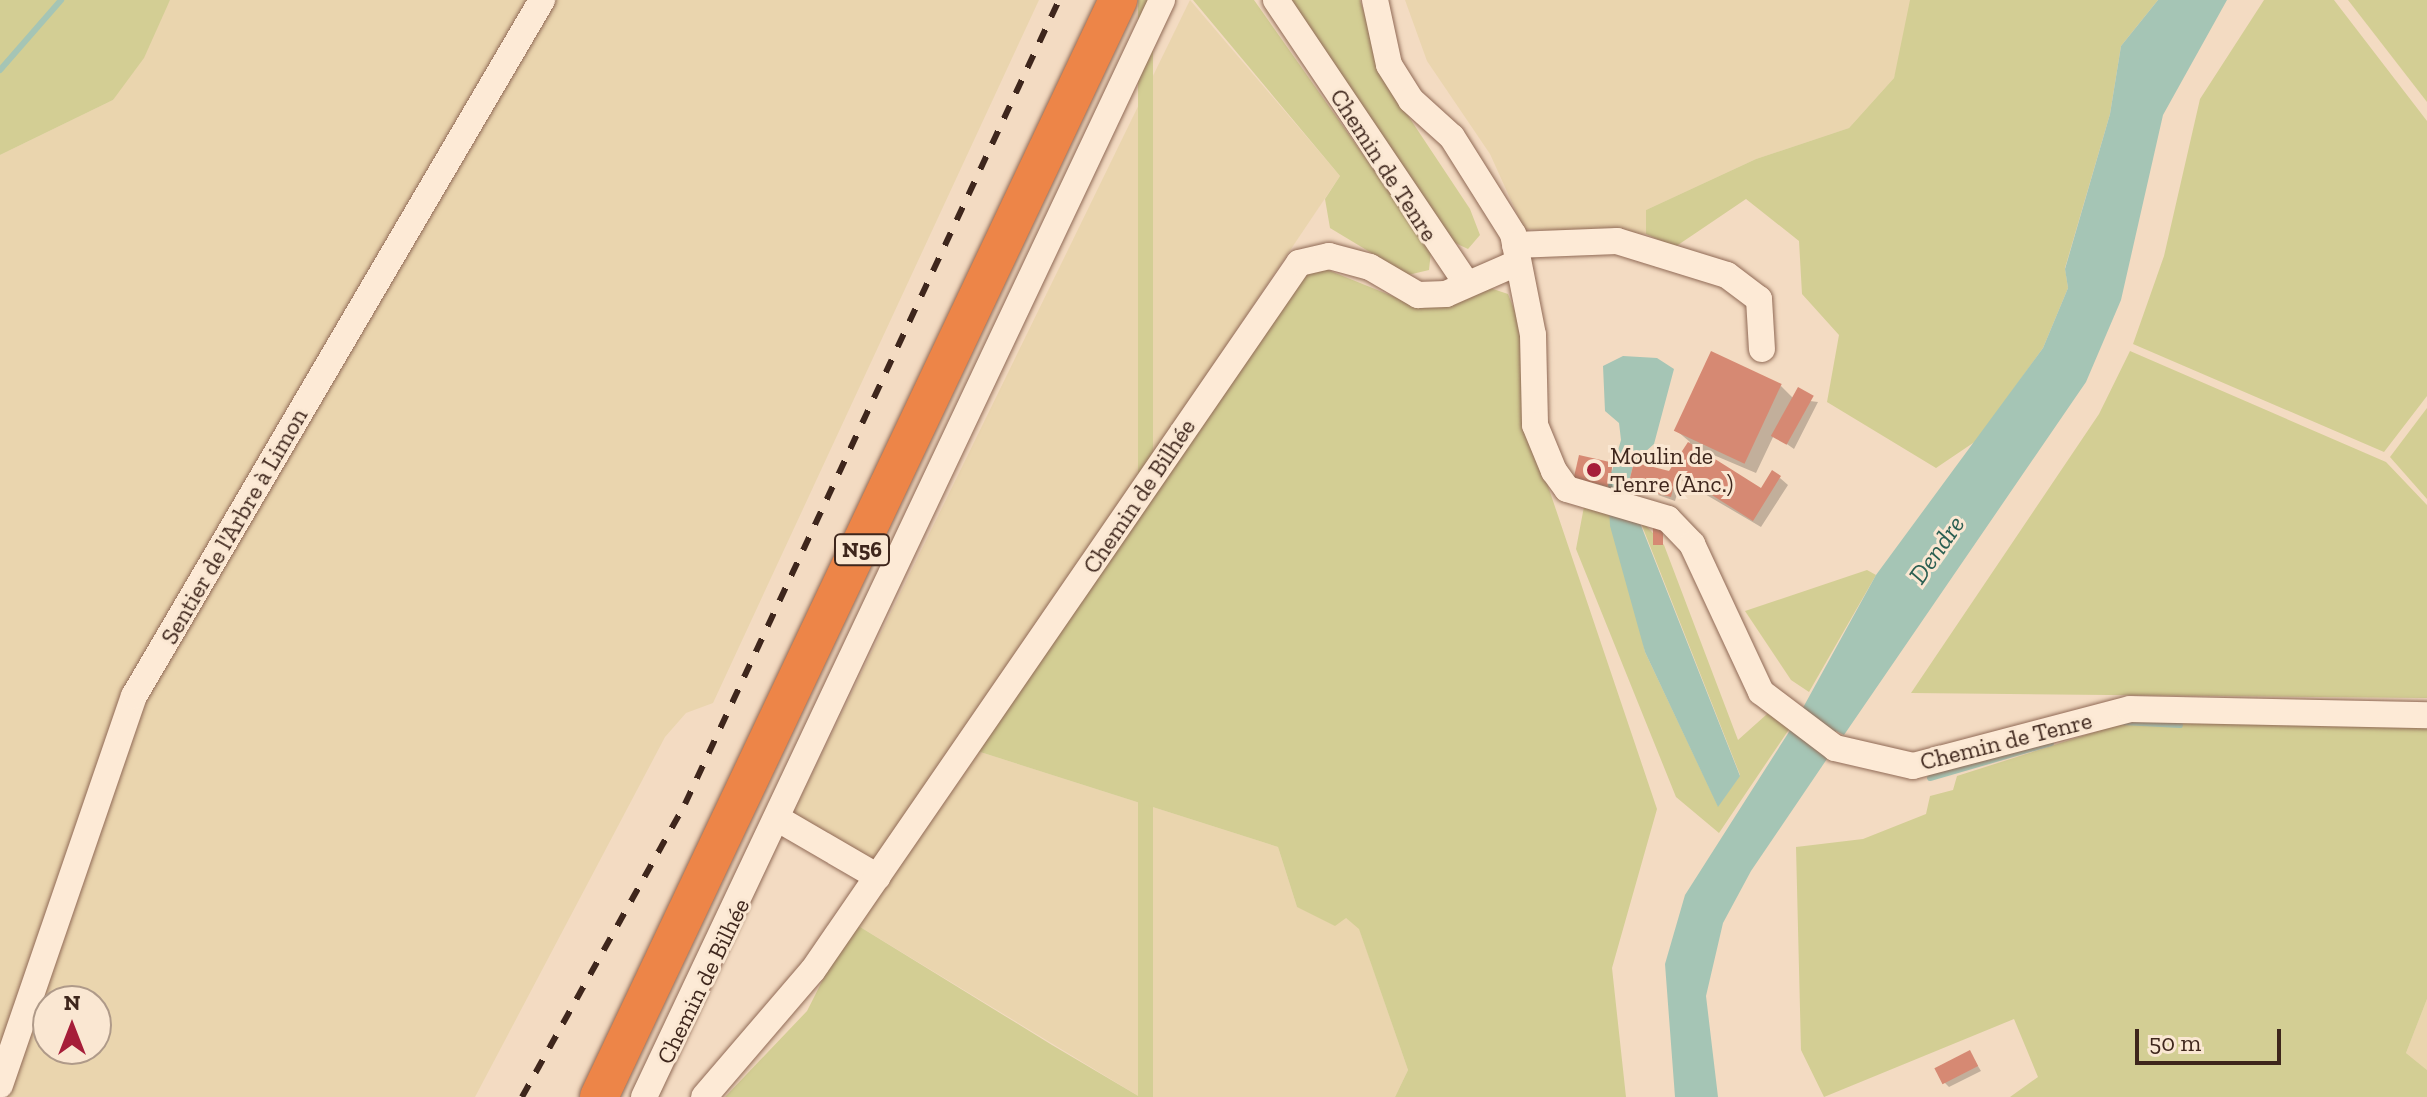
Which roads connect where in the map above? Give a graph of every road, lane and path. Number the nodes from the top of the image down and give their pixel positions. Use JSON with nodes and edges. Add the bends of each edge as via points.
{"nodes":[{"id":1,"x":542,"y":0,"type":"edge"},
{"id":2,"x":1118,"y":0,"type":"edge"},
{"id":3,"x":1162,"y":0,"type":"edge"},
{"id":4,"x":1276,"y":0,"type":"edge"},
{"id":5,"x":1375,"y":0,"type":"edge"},
{"id":6,"x":1516,"y":254,"type":"junction"},
{"id":7,"x":1465,"y":281,"type":"junction"},
{"id":8,"x":1762,"y":349,"type":"dead end"},
{"id":9,"x":2427,"y":715,"type":"edge"},
{"id":10,"x":780,"y":820,"type":"junction"},
{"id":11,"x":878,"y":877,"type":"junction"},
{"id":12,"x":0,"y":1085,"type":"edge"},
{"id":13,"x":599,"y":1097,"type":"edge"},
{"id":14,"x":644,"y":1097,"type":"edge"},
{"id":15,"x":704,"y":1097,"type":"edge"}],
"edges":[{"from":1,"to":12,"type":"street","name":"Sentier de l'Arbre à Limon","via":[[134,696]]},
{"from":2,"to":13,"type":"highway","number":"N56"},
{"from":3,"to":10,"type":"street","name":"Chemin de Bilhée"},
{"from":4,"to":7,"type":"street","name":"Chemin de Tenre"},
{"from":5,"to":6,"type":"street","name":"Chemin de Tenre","via":[[1389,65],[1411,100],[1452,137]]},
{"from":6,"to":7,"type":"street"},
{"from":6,"to":8,"type":"street","via":[[1617,241],[1727,275],[1759,299]]},
{"from":6,"to":9,"type":"street","name":"Chemin de Tenre","via":[[1533,335],[1535,425],[1547,458],[1567,489],[1643,507],[1668,519],[1692,544],[1761,692],[1835,748],[1868,761],[1913,766],[2130,709]]},
{"from":7,"to":11,"type":"street","name":"Chemin de Bilhée","via":[[1446,294],[1418,295],[1370,267],[1329,256],[1299,263]]},
{"from":10,"to":11,"type":"street"},
{"from":10,"to":14,"type":"street","name":"Chemin de Bilhée"},
{"from":11,"to":15,"type":"street","name":"Chemin de Bilhée","via":[[813,970]]}]}
